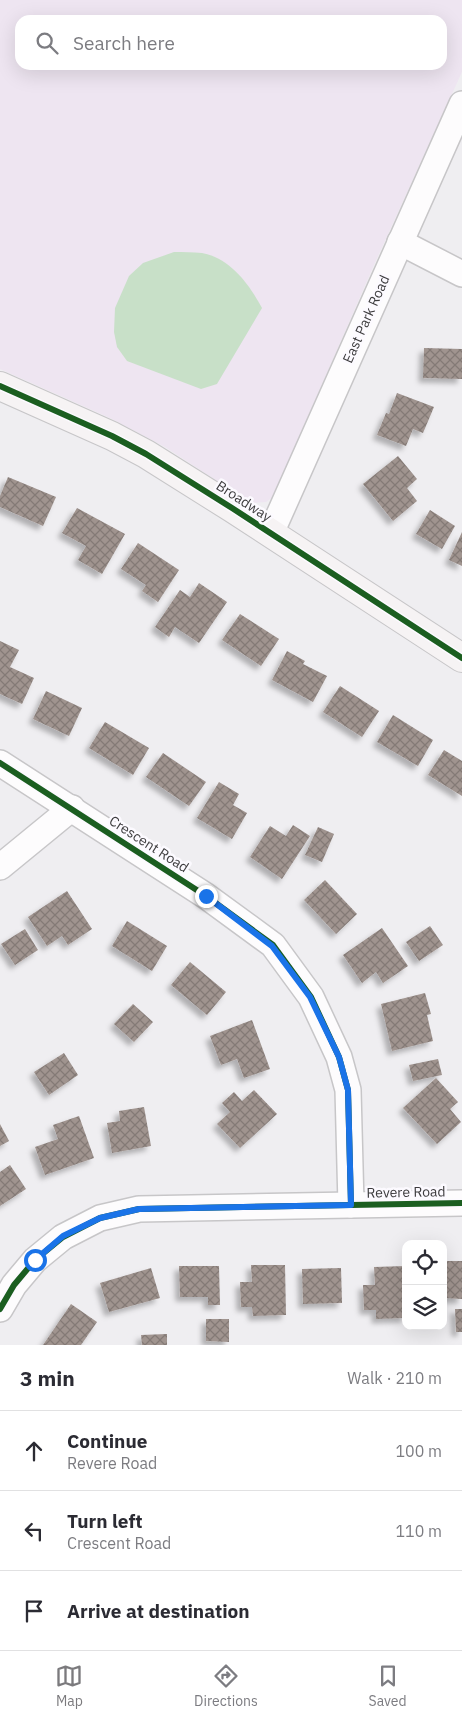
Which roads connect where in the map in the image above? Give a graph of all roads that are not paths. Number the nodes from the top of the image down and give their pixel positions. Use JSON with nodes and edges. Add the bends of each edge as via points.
{"nodes":[{"id":1,"x":462,"y":104,"type":"edge"},
{"id":2,"x":400,"y":242,"type":"junction"},
{"id":3,"x":462,"y":274,"type":"edge"},
{"id":4,"x":0,"y":386,"type":"edge"},
{"id":5,"x":271,"y":533,"type":"junction"},
{"id":6,"x":462,"y":658,"type":"edge"},
{"id":7,"x":0,"y":763,"type":"edge"},
{"id":8,"x":72,"y":808,"type":"junction"},
{"id":9,"x":0,"y":867,"type":"edge"},
{"id":10,"x":462,"y":1203,"type":"edge"},
{"id":11,"x":351,"y":1205,"type":"junction"},
{"id":12,"x":0,"y":1309,"type":"edge"}],
"edges":[{"from":1,"to":2,"type":"street","name":"East Park Road"},
{"from":2,"to":3,"type":"street"},
{"from":2,"to":5,"type":"street","name":"East Park Road"},
{"from":4,"to":5,"type":"street","name":"Broadway","via":[[146,454]]},
{"from":5,"to":6,"type":"street","name":"Broadway"},
{"from":7,"to":8,"type":"street","name":"Crescent Road"},
{"from":8,"to":9,"type":"street"},
{"from":8,"to":11,"type":"street","name":"Crescent Road","via":[[206,896],[272,946],[310,997],[339,1057],[348,1090]]},
{"from":10,"to":11,"type":"street","name":"Revere Road"},
{"from":11,"to":12,"type":"street","name":"Revere Road","via":[[139,1209],[100,1218],[63,1236],[35,1260],[14,1285]]}]}
